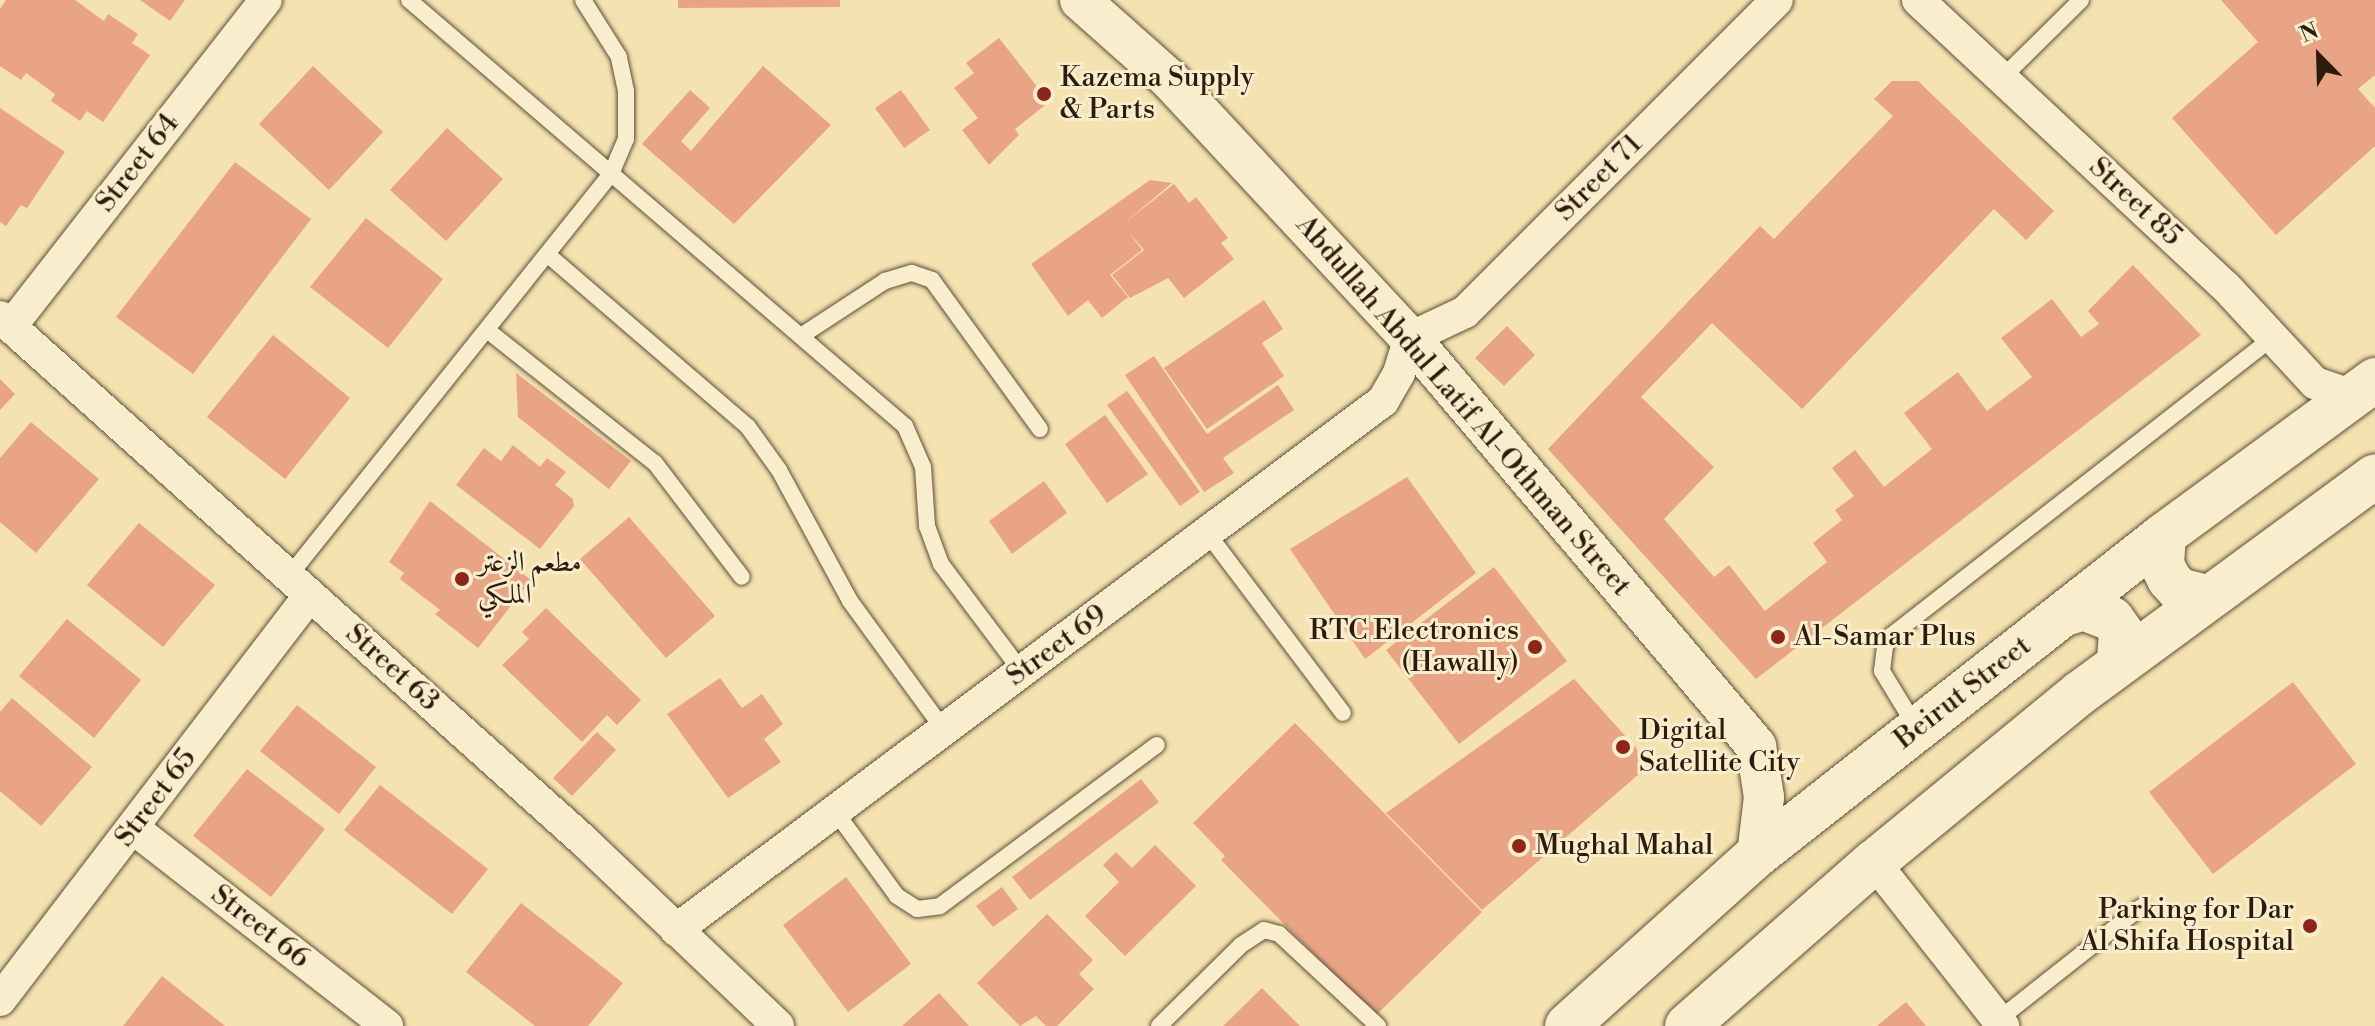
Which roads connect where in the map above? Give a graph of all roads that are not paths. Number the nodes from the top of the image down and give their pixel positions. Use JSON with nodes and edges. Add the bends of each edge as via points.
{"nodes":[{"id":1,"x":266,"y":0,"type":"edge"},
{"id":2,"x":409,"y":0,"type":"edge"},
{"id":3,"x":583,"y":0,"type":"edge"},
{"id":4,"x":1080,"y":0,"type":"edge"},
{"id":5,"x":1777,"y":0,"type":"edge"},
{"id":6,"x":1918,"y":0,"type":"edge"},
{"id":7,"x":2081,"y":0,"type":"edge"},
{"id":8,"x":2002,"y":78,"type":"junction"},
{"id":9,"x":611,"y":174,"type":"junction"},
{"id":10,"x":547,"y":254,"type":"junction"},
{"id":11,"x":5,"y":321,"type":"edge"},
{"id":12,"x":487,"y":330,"type":"junction"},
{"id":13,"x":804,"y":334,"type":"junction"},
{"id":14,"x":1410,"y":338,"type":"junction"},
{"id":15,"x":2272,"y":338,"type":"junction"},
{"id":16,"x":2364,"y":388,"type":"edge"},
{"id":17,"x":1040,"y":429,"type":"dead end"},
{"id":18,"x":2375,"y":476,"type":"edge"},
{"id":19,"x":1208,"y":534,"type":"junction"},
{"id":20,"x":2164,"y":535,"type":"junction"},
{"id":21,"x":742,"y":577,"type":"dead end"},
{"id":22,"x":299,"y":586,"type":"junction"},
{"id":23,"x":2208,"y":597,"type":"junction"},
{"id":24,"x":2068,"y":613,"type":"junction"},
{"id":25,"x":2119,"y":663,"type":"junction"},
{"id":26,"x":1022,"y":672,"type":"junction"},
{"id":27,"x":1343,"y":713,"type":"dead end"},
{"id":28,"x":1917,"y":728,"type":"junction"},
{"id":29,"x":944,"y":730,"type":"junction"},
{"id":30,"x":1157,"y":745,"type":"dead end"},
{"id":31,"x":835,"y":811,"type":"junction"},
{"id":32,"x":133,"y":828,"type":"junction"},
{"id":33,"x":1757,"y":855,"type":"junction"},
{"id":34,"x":1874,"y":862,"type":"junction"},
{"id":35,"x":2141,"y":907,"type":"dead end"},
{"id":36,"x":676,"y":930,"type":"junction"},
{"id":37,"x":0,"y":1000,"type":"edge"},
{"id":38,"x":2000,"y":1023,"type":"edge"},
{"id":39,"x":387,"y":1026,"type":"edge"},
{"id":40,"x":778,"y":1026,"type":"edge"},
{"id":41,"x":1159,"y":1026,"type":"edge"},
{"id":42,"x":1378,"y":1026,"type":"edge"},
{"id":43,"x":1567,"y":1026,"type":"edge"},
{"id":44,"x":1687,"y":1026,"type":"edge"}],
"edges":[{"from":1,"to":11,"type":"street","name":"Street 64"},
{"from":2,"to":9,"type":"lane"},
{"from":3,"to":9,"type":"lane","via":[[619,57],[626,91],[626,139]]},
{"from":4,"to":14,"type":"street","name":"Abdullah Abdul Latif Al-Othman Street","via":[[1169,79]]},
{"from":5,"to":14,"type":"street","name":"Street 71","via":[[1465,312]]},
{"from":6,"to":8,"type":"street","name":"Street 85"},
{"from":7,"to":8,"type":"lane"},
{"from":8,"to":15,"type":"street","name":"Street 85","via":[[2226,287]]},
{"from":9,"to":10,"type":"lane"},
{"from":9,"to":13,"type":"lane"},
{"from":10,"to":12,"type":"lane"},
{"from":10,"to":29,"type":"lane","via":[[748,427],[779,470],[850,601]]},
{"from":11,"to":22,"type":"street","name":"Street 63"},
{"from":12,"to":21,"type":"lane","via":[[655,463]]},
{"from":12,"to":22,"type":"lane"},
{"from":13,"to":17,"type":"lane","via":[[885,281],[912,273],[932,280]]},
{"from":13,"to":26,"type":"lane","via":[[905,426],[923,467],[927,526],[941,564]]},
{"from":14,"to":19,"type":"street","name":"Street 69","via":[[1383,401]]},
{"from":14,"to":33,"type":"street","name":"Abdullah Abdul Latif Al-Othman Street","via":[[1756,746],[1764,797]]},
{"from":15,"to":16,"type":"street","name":"Street 85","via":[[2315,383]]},
{"from":15,"to":28,"type":"lane","via":[[1892,635],[1882,671]]},
{"from":16,"to":20,"type":"main road","name":"Beirut Street"},
{"from":18,"to":23,"type":"main road"},
{"from":19,"to":26,"type":"street","name":"Street 69"},
{"from":19,"to":27,"type":"lane"},
{"from":20,"to":23,"type":"main road","via":[[2162,565],[2169,579],[2179,590]]},
{"from":20,"to":24,"type":"main road","name":"Beirut Street"},
{"from":22,"to":32,"type":"street","name":"Street 65"},
{"from":22,"to":36,"type":"street","name":"Street 63"},
{"from":23,"to":25,"type":"main road"},
{"from":24,"to":25,"type":"main road","via":[[2083,608],[2112,619],[2121,632]]},
{"from":24,"to":28,"type":"main road","name":"Beirut Street"},
{"from":25,"to":34,"type":"main road"},
{"from":26,"to":29,"type":"street","name":"Street 69"},
{"from":28,"to":33,"type":"main road","name":"Beirut Street"},
{"from":29,"to":31,"type":"street","name":"Street 69"},
{"from":30,"to":31,"type":"lane","via":[[940,906],[917,909],[897,896]]},
{"from":31,"to":36,"type":"street","name":"Street 69"},
{"from":32,"to":37,"type":"street","name":"Street 65"},
{"from":32,"to":39,"type":"street","name":"Street 66"},
{"from":33,"to":43,"type":"main road","name":"Beirut Street"},
{"from":34,"to":38,"type":"street"},
{"from":34,"to":44,"type":"main road"},
{"from":35,"to":38,"type":"lane"},
{"from":36,"to":40,"type":"street","name":"Street 63"},
{"from":41,"to":42,"type":"lane","via":[[1241,945],[1264,930],[1279,934]]}]}
